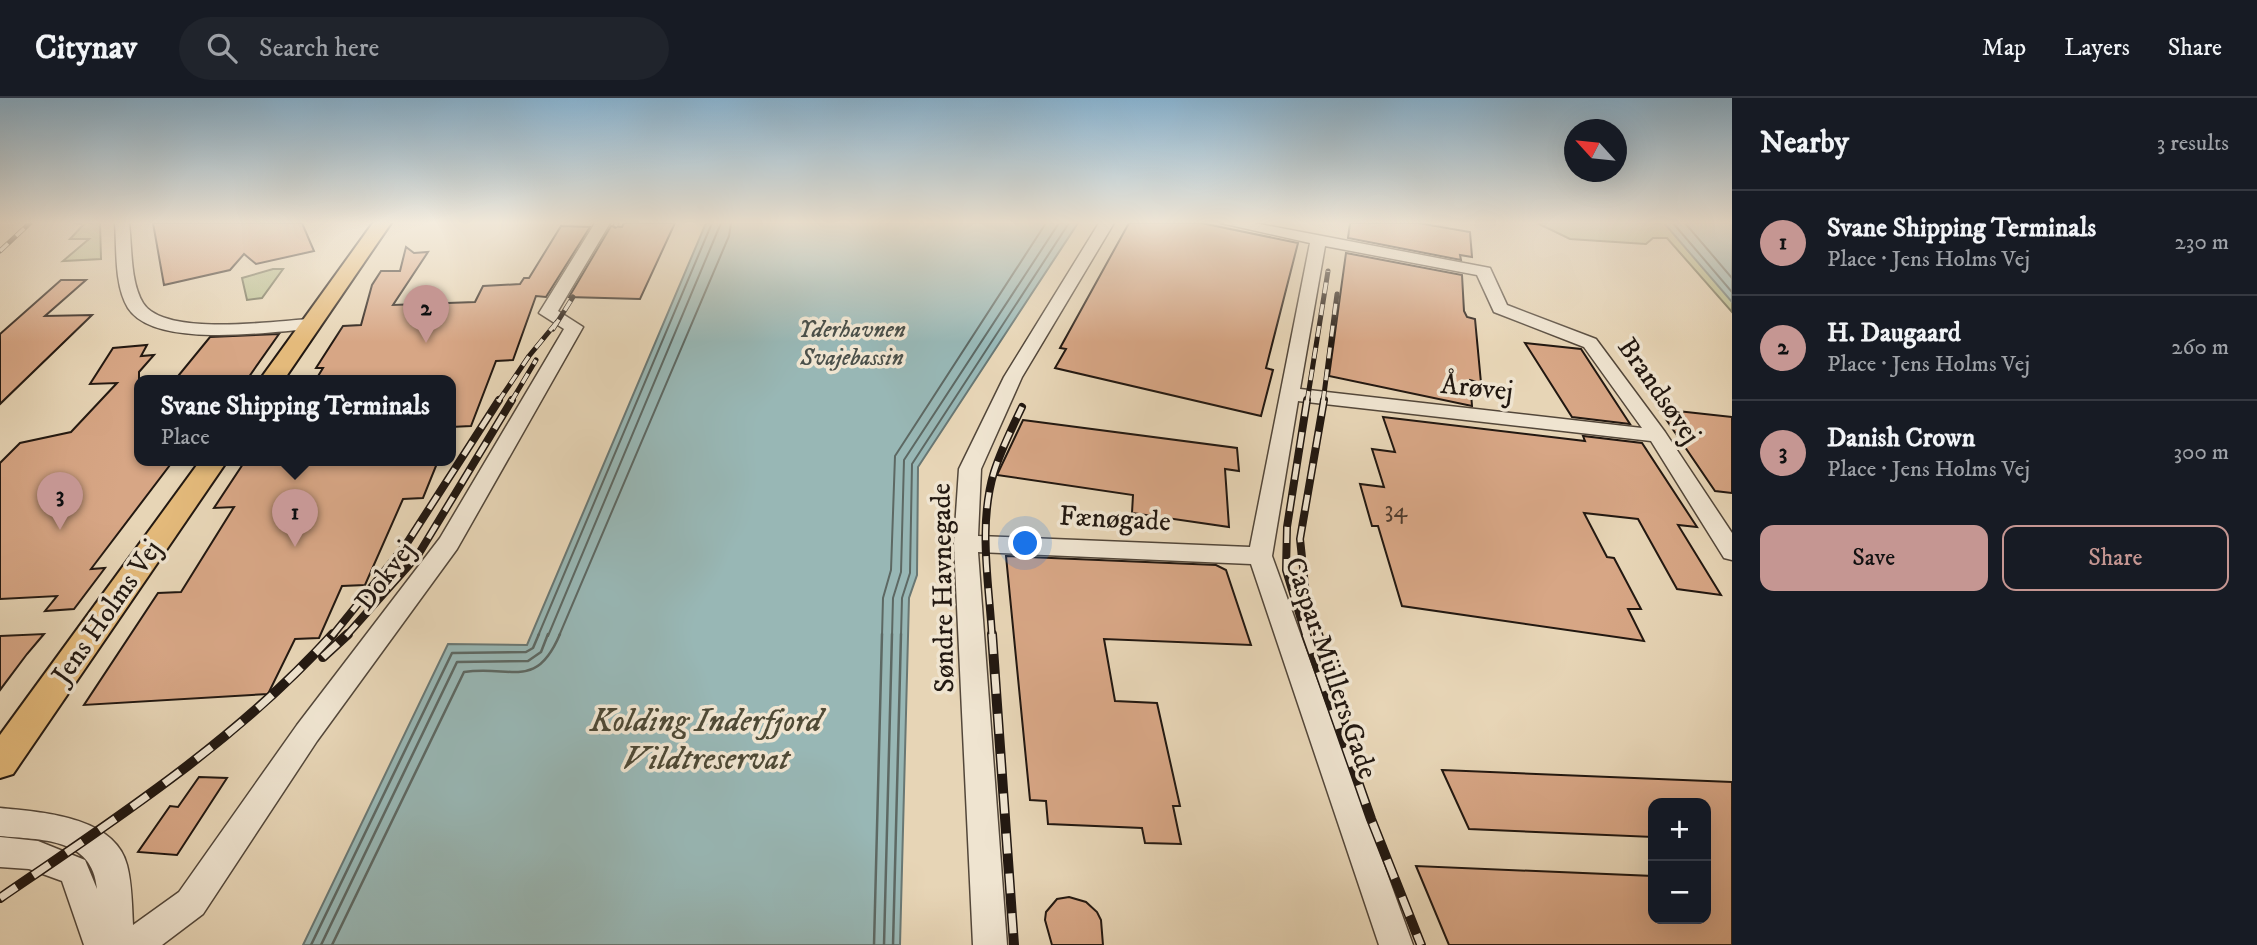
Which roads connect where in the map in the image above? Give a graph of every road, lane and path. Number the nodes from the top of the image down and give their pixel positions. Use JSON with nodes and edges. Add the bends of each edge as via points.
{"nodes":[{"id":1,"x":128,"y":263,"type":"edge"},
{"id":2,"x":354,"y":263,"type":"edge"},
{"id":3,"x":579,"y":263,"type":"edge"},
{"id":4,"x":1083,"y":263,"type":"edge"},
{"id":5,"x":1314,"y":263,"type":"edge"},
{"id":6,"x":1439,"y":263,"type":"edge"},
{"id":7,"x":310,"y":324,"type":"junction"},
{"id":8,"x":275,"y":375,"type":"edge"},
{"id":9,"x":1290,"y":394,"type":"junction"},
{"id":10,"x":1658,"y":436,"type":"junction"},
{"id":11,"x":210,"y":466,"type":"edge"},
{"id":12,"x":967,"y":543,"type":"junction"},
{"id":13,"x":1732,"y":552,"type":"edge"},
{"id":14,"x":1261,"y":556,"type":"junction"},
{"id":15,"x":0,"y":763,"type":"edge"},
{"id":16,"x":0,"y":822,"type":"edge"},
{"id":17,"x":0,"y":852,"type":"edge"},
{"id":18,"x":101,"y":945,"type":"edge"},
{"id":19,"x":112,"y":945,"type":"edge"},
{"id":20,"x":134,"y":945,"type":"edge"},
{"id":21,"x":990,"y":945,"type":"edge"},
{"id":22,"x":1396,"y":945,"type":"edge"}],
"edges":[{"from":1,"to":7,"type":"street","via":[[135,307],[148,319],[198,328]]},
{"from":2,"to":7,"type":"main road"},
{"from":3,"to":20,"type":"street","name":"Dokvej","via":[[548,313],[574,327],[449,542],[307,733],[191,903]]},
{"from":4,"to":12,"type":"street","name":"Søndre Havnegade","via":[[1013,377],[970,469]]},
{"from":5,"to":9,"type":"street","name":"Caspar Müllers Gade"},
{"from":6,"to":10,"type":"street","name":"Brandsøvej","via":[[1484,271],[1500,308],[1590,343]]},
{"from":7,"to":8,"type":"main road"},
{"from":9,"to":10,"type":"street","name":"Årøvej"},
{"from":9,"to":14,"type":"street","name":"Caspar Müllers Gade"},
{"from":10,"to":13,"type":"street","name":"Brandsøvej"},
{"from":11,"to":15,"type":"main road","name":"Jens Holms Vej"},
{"from":12,"to":14,"type":"street","name":"Fænøgade"},
{"from":12,"to":21,"type":"street","name":"Søndre Havnegade"},
{"from":14,"to":22,"type":"street","name":"Caspar Müllers Gade"},
{"from":16,"to":19,"type":"street","via":[[56,827],[94,844],[111,865],[116,924]]},
{"from":17,"to":18,"type":"street","via":[[46,858],[74,871]]}]}
